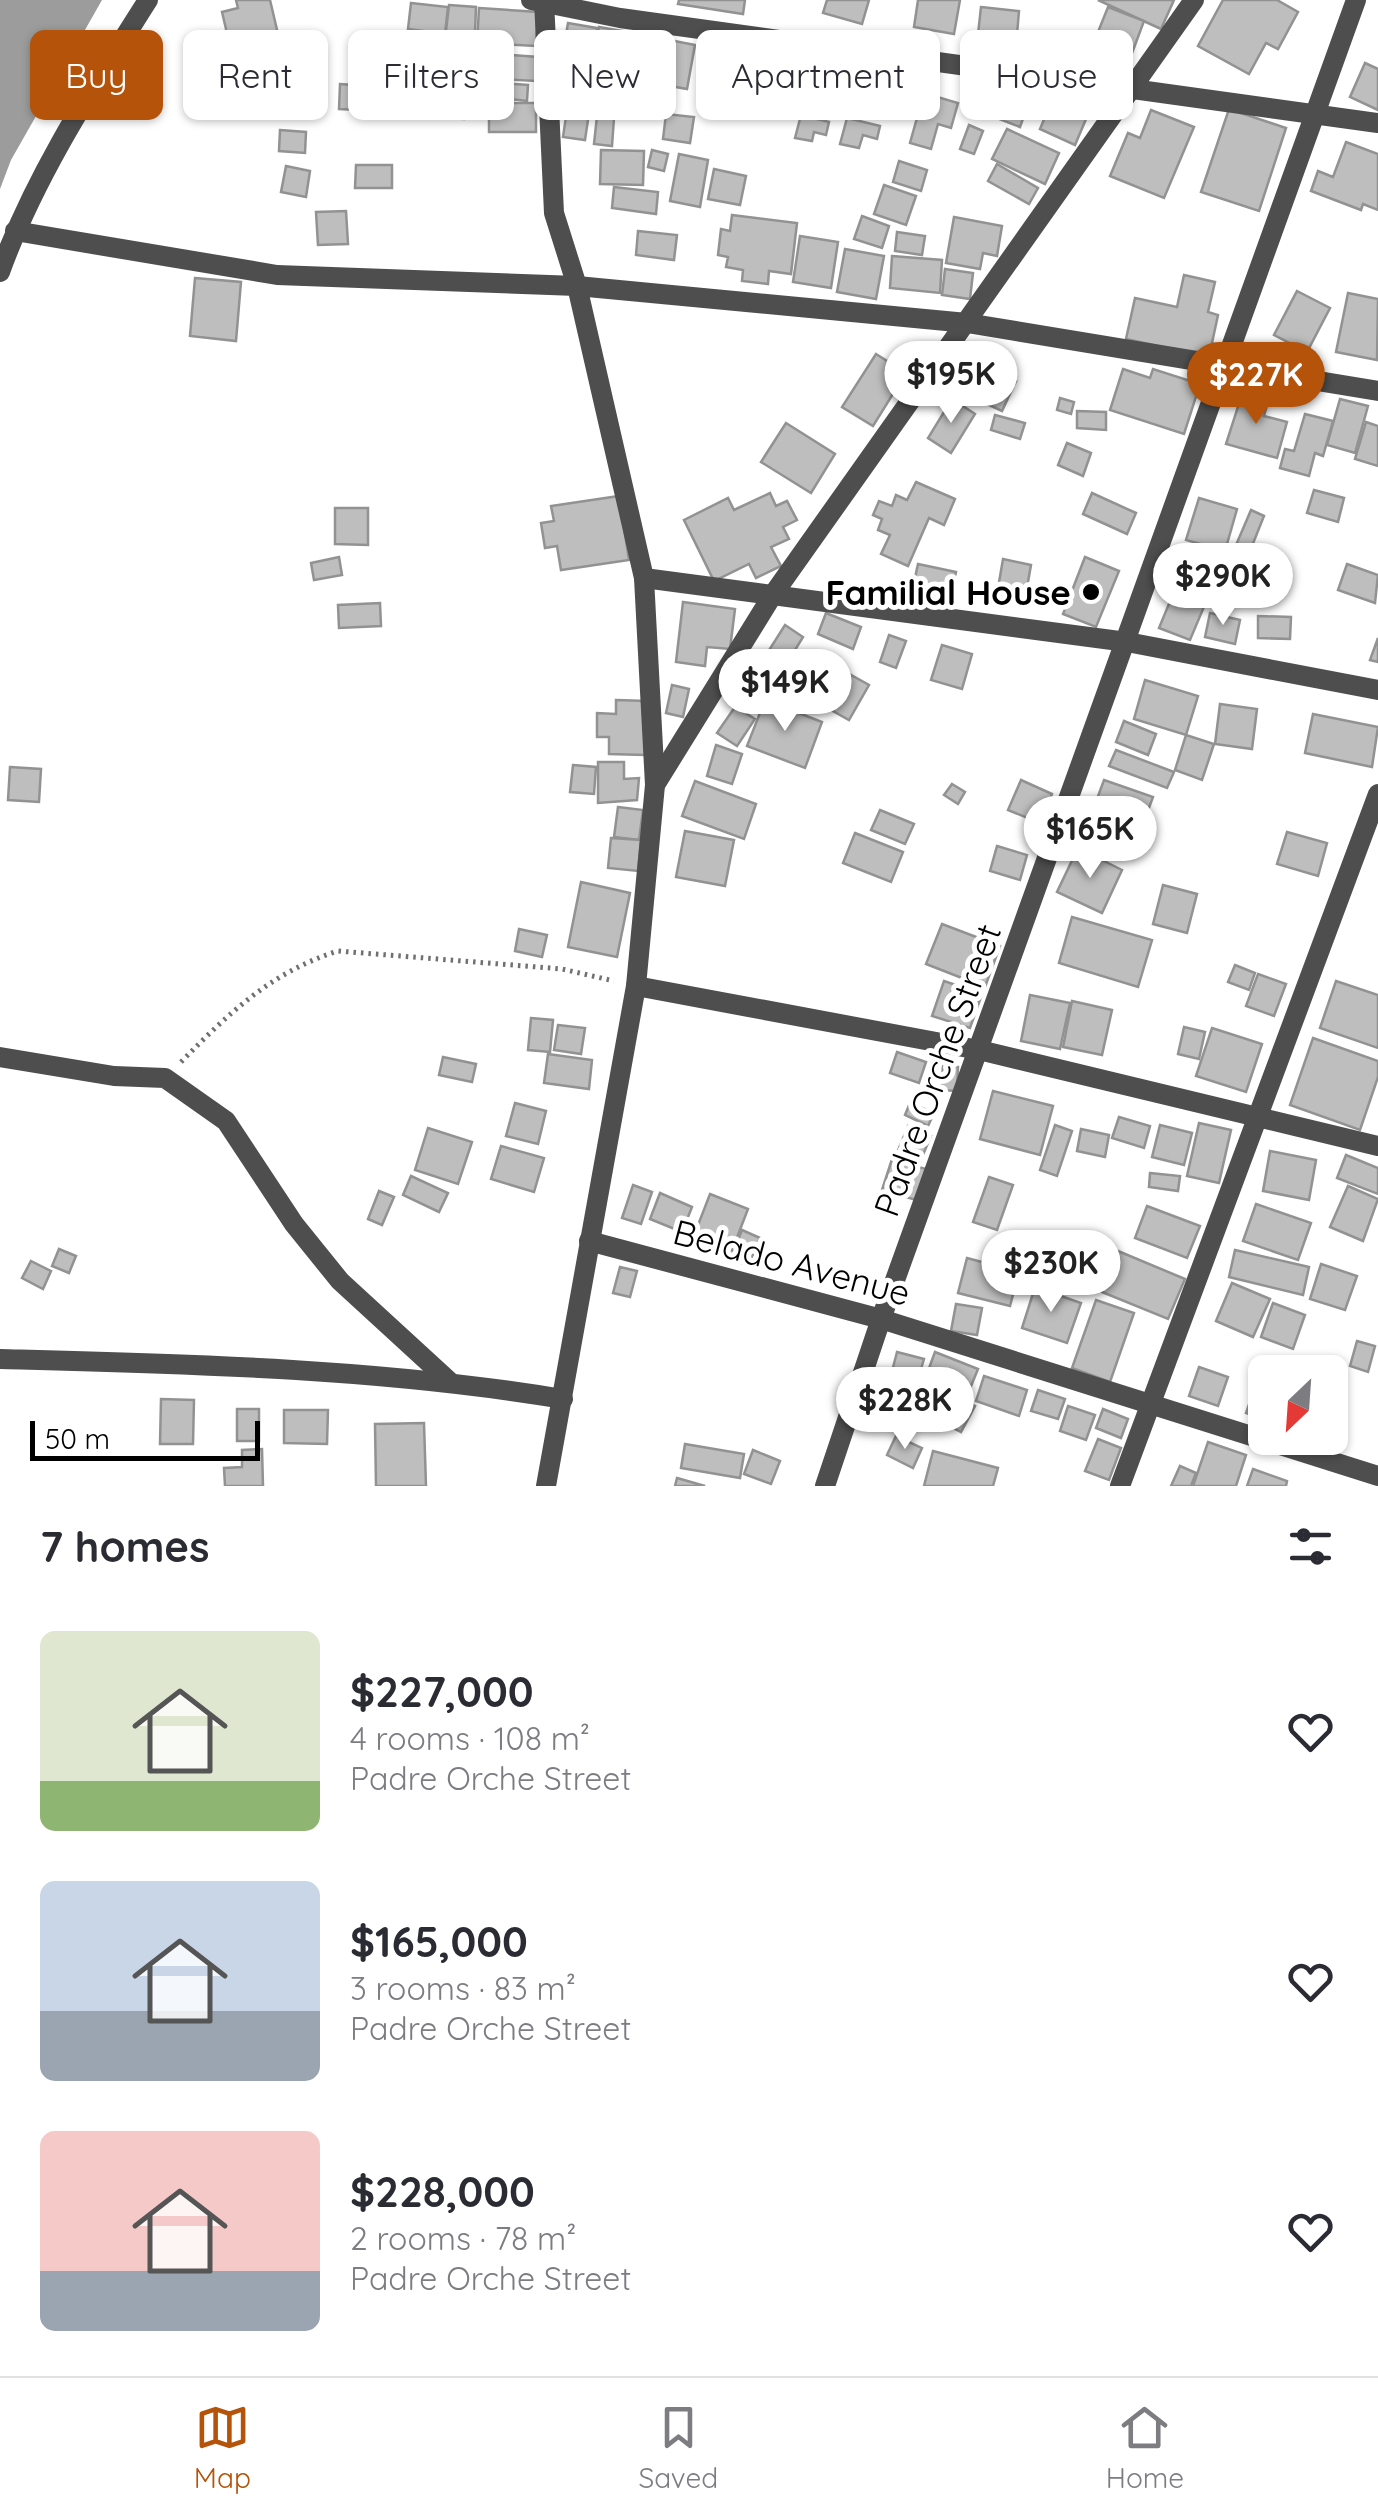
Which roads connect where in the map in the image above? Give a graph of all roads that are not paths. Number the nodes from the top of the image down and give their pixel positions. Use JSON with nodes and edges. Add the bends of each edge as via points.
{"nodes":[{"id":1,"x":148,"y":0,"type":"edge"},
{"id":2,"x":540,"y":0,"type":"edge"},
{"id":3,"x":1194,"y":0,"type":"edge"},
{"id":4,"x":1356,"y":0,"type":"edge"},
{"id":5,"x":960,"y":66,"type":"edge"},
{"id":6,"x":1133,"y":82,"type":"edge"},
{"id":7,"x":1133,"y":90,"type":"edge"},
{"id":8,"x":1313,"y":112,"type":"junction"},
{"id":9,"x":1107,"y":120,"type":"edge"},
{"id":10,"x":1378,"y":122,"type":"edge"},
{"id":11,"x":15,"y":231,"type":"junction"},
{"id":12,"x":0,"y":272,"type":"edge"},
{"id":13,"x":577,"y":286,"type":"junction"},
{"id":14,"x":967,"y":323,"type":"junction"},
{"id":15,"x":1222,"y":364,"type":"junction"},
{"id":16,"x":1378,"y":391,"type":"edge"},
{"id":17,"x":644,"y":578,"type":"junction"},
{"id":18,"x":772,"y":596,"type":"junction"},
{"id":19,"x":1127,"y":642,"type":"junction"},
{"id":20,"x":1378,"y":690,"type":"edge"},
{"id":21,"x":654,"y":784,"type":"junction"},
{"id":22,"x":1378,"y":794,"type":"edge"},
{"id":23,"x":636,"y":986,"type":"junction"},
{"id":24,"x":980,"y":1050,"type":"junction"},
{"id":25,"x":0,"y":1057,"type":"edge"},
{"id":26,"x":1260,"y":1118,"type":"junction"},
{"id":27,"x":1378,"y":1146,"type":"edge"},
{"id":28,"x":589,"y":1240,"type":"junction"},
{"id":29,"x":881,"y":1319,"type":"junction"},
{"id":30,"x":0,"y":1360,"type":"edge"},
{"id":31,"x":450,"y":1381,"type":"junction"},
{"id":32,"x":563,"y":1399,"type":"junction"},
{"id":33,"x":1151,"y":1405,"type":"junction"},
{"id":34,"x":1378,"y":1476,"type":"edge"},
{"id":35,"x":546,"y":1486,"type":"edge"},
{"id":36,"x":825,"y":1486,"type":"edge"},
{"id":37,"x":1120,"y":1486,"type":"edge"}],
"edges":[{"from":1,"to":11,"type":"street"},
{"from":2,"to":5,"type":"street","via":[[620,18]]},
{"from":2,"to":13,"type":"street","via":[[554,213]]},
{"from":3,"to":6,"type":"street"},
{"from":4,"to":8,"type":"street","name":"Padre Orche Street"},
{"from":7,"to":8,"type":"street"},
{"from":8,"to":10,"type":"street"},
{"from":8,"to":15,"type":"street","name":"Padre Orche Street"},
{"from":9,"to":14,"type":"street"},
{"from":11,"to":12,"type":"street"},
{"from":11,"to":13,"type":"street","via":[[277,274]]},
{"from":13,"to":14,"type":"street"},
{"from":13,"to":17,"type":"street"},
{"from":14,"to":15,"type":"street"},
{"from":14,"to":18,"type":"street"},
{"from":15,"to":16,"type":"street"},
{"from":15,"to":19,"type":"street","name":"Padre Orche Street"},
{"from":17,"to":18,"type":"street"},
{"from":17,"to":21,"type":"street"},
{"from":18,"to":19,"type":"street"},
{"from":18,"to":21,"type":"street"},
{"from":19,"to":20,"type":"street"},
{"from":19,"to":24,"type":"street","name":"Padre Orche Street"},
{"from":21,"to":23,"type":"street"},
{"from":22,"to":26,"type":"street"},
{"from":23,"to":24,"type":"street"},
{"from":23,"to":28,"type":"street"},
{"from":24,"to":26,"type":"street"},
{"from":24,"to":29,"type":"street","name":"Padre Orche Street"},
{"from":25,"to":31,"type":"street","via":[[165,1078],[226,1121],[340,1282]]},
{"from":26,"to":27,"type":"street"},
{"from":26,"to":33,"type":"street"},
{"from":28,"to":29,"type":"street","name":"Belado Avenue"},
{"from":28,"to":32,"type":"street"},
{"from":29,"to":33,"type":"street","name":"Belado Avenue"},
{"from":29,"to":36,"type":"street","name":"Padre Orche Street"},
{"from":30,"to":31,"type":"street"},
{"from":31,"to":32,"type":"street"},
{"from":32,"to":35,"type":"street"},
{"from":33,"to":34,"type":"street","name":"Belado Avenue"},
{"from":33,"to":37,"type":"street"}]}
